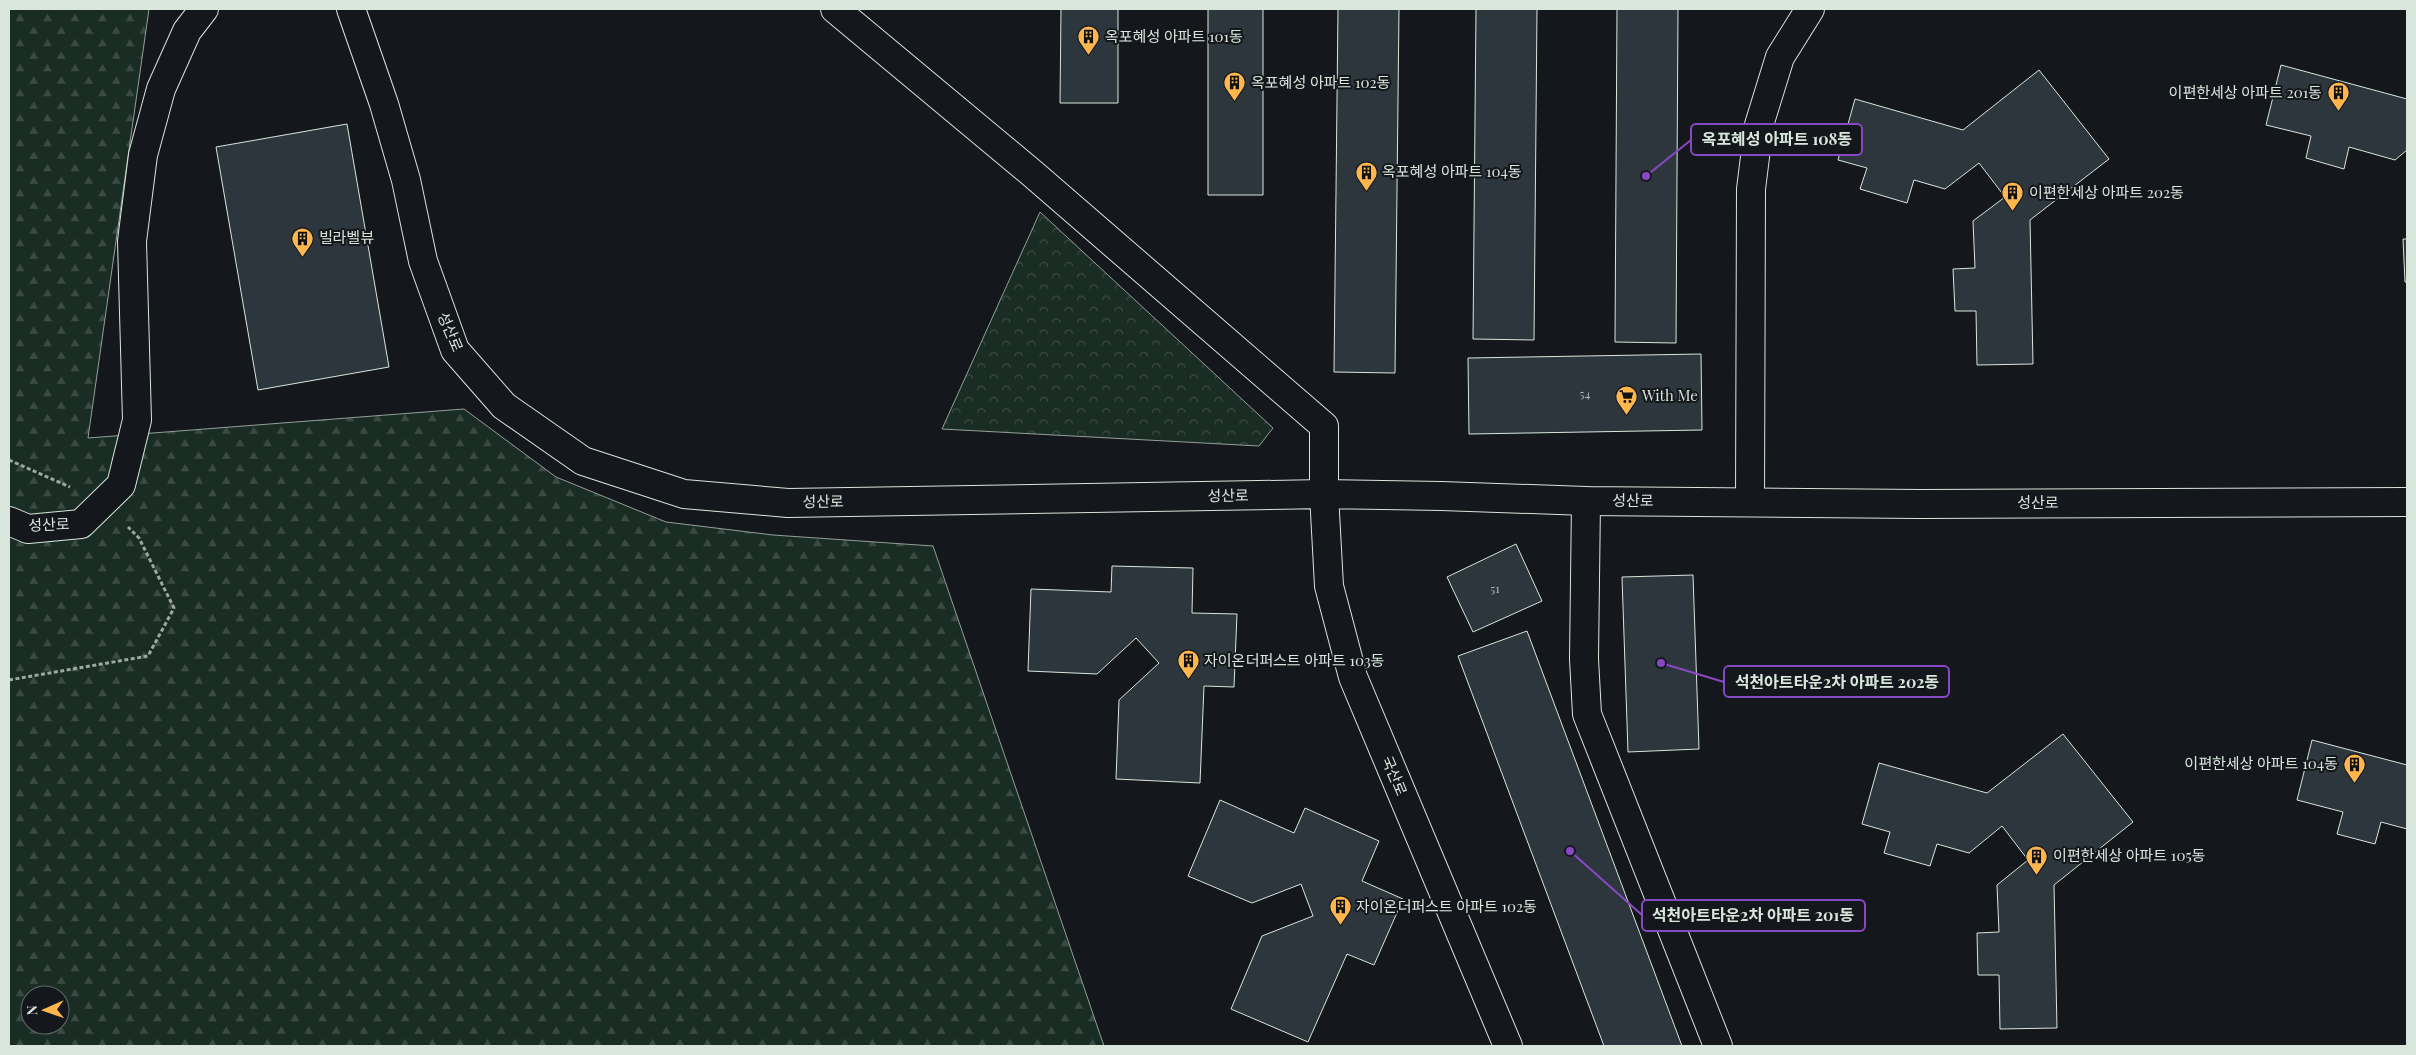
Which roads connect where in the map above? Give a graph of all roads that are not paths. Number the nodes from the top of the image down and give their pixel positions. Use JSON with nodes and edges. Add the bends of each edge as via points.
{"nodes":[{"id":1,"x":204,"y":9,"type":"edge"},
{"id":2,"x":351,"y":9,"type":"edge"},
{"id":3,"x":835,"y":9,"type":"edge"},
{"id":4,"x":1810,"y":9,"type":"edge"},
{"id":5,"x":1324,"y":494,"type":"junction"},
{"id":6,"x":1586,"y":501,"type":"junction"},
{"id":7,"x":1750,"y":502,"type":"junction"},
{"id":8,"x":2407,"y":502,"type":"edge"},
{"id":9,"x":9,"y":521,"type":"edge"},
{"id":10,"x":1508,"y":1046,"type":"edge"},
{"id":11,"x":1718,"y":1046,"type":"edge"}],
"edges":[{"from":1,"to":9,"type":"street","name":"성산로","via":[[187,30],[161,89],[143,156],[132,241],[137,420],[121,485],[81,524],[28,529]]},
{"from":2,"to":5,"type":"street","name":"성산로","via":[[406,180],[423,261],[455,350],[504,406],[583,460],[684,494],[788,502]]},
{"from":3,"to":5,"type":"street","name":"국산로","via":[[1033,174],[1324,426]]},
{"from":4,"to":7,"type":"street","via":[[1780,57],[1759,125],[1751,189]]},
{"from":5,"to":6,"type":"street","name":"성산로"},
{"from":5,"to":10,"type":"street","name":"국산로","via":[[1330,586],[1353,677]]},
{"from":6,"to":7,"type":"street","name":"성산로"},
{"from":6,"to":11,"type":"street","via":[[1584,659],[1587,714]]},
{"from":7,"to":8,"type":"street","name":"성산로"}]}
